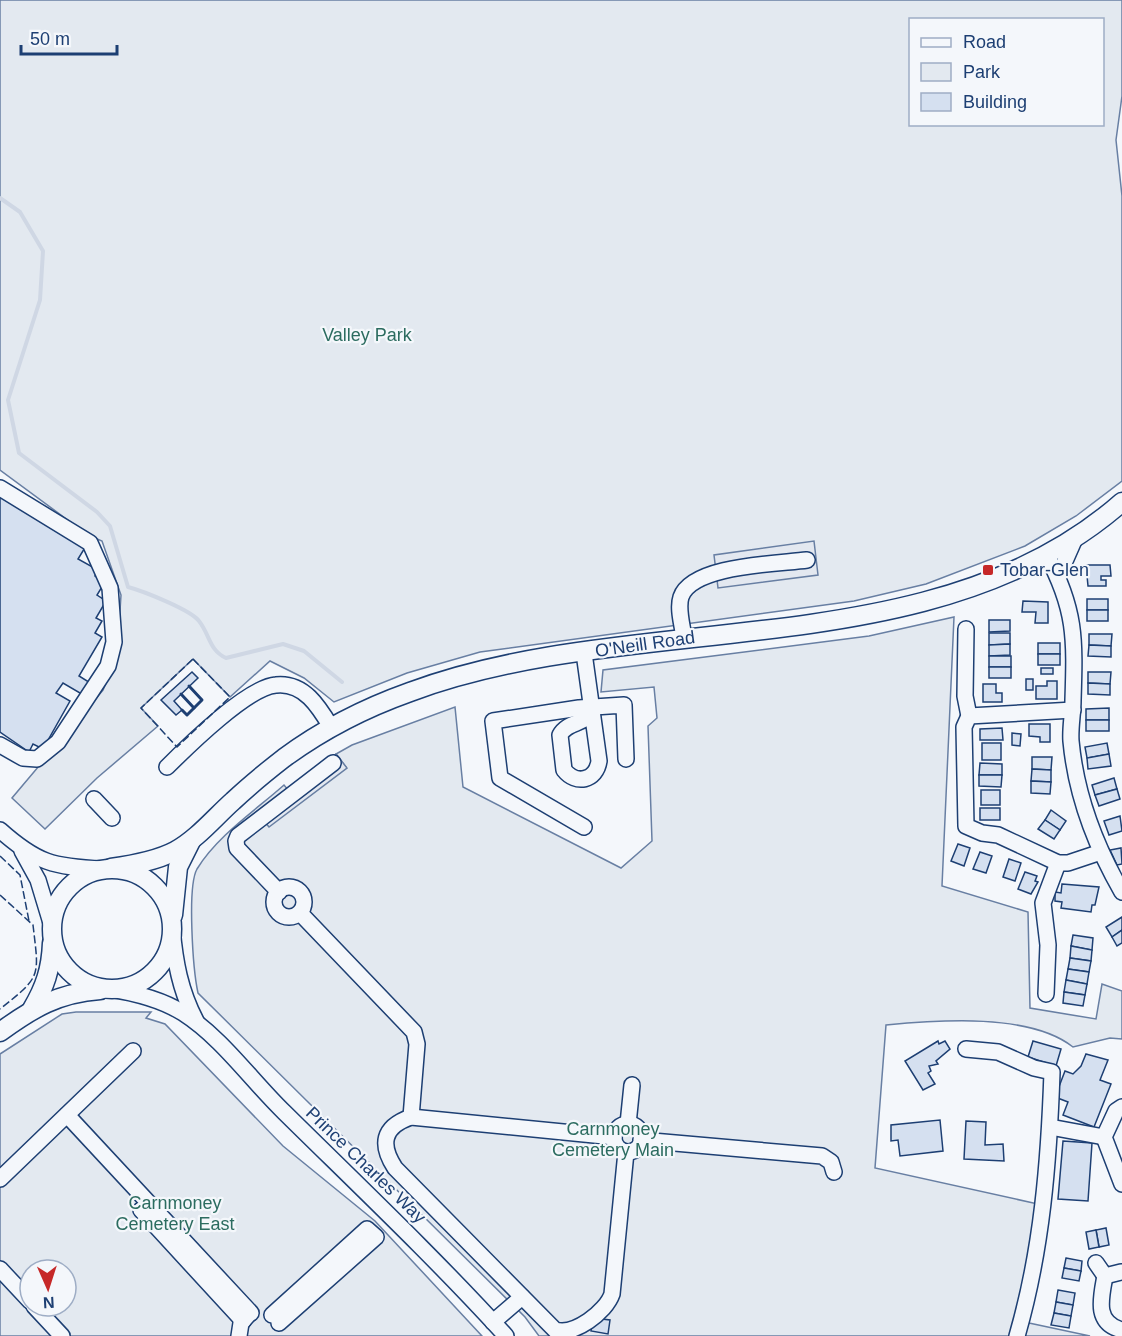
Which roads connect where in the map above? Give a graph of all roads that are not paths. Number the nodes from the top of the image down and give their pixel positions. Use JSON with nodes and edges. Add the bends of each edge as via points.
{"nodes":[{"id":1,"x":0,"y":488,"type":"edge"},
{"id":2,"x":1120,"y":508,"type":"edge"},
{"id":3,"x":1076,"y":536,"type":"junction"},
{"id":4,"x":1046,"y":554,"type":"junction"},
{"id":5,"x":807,"y":560,"type":"dead end"},
{"id":6,"x":1058,"y":577,"type":"junction"},
{"id":7,"x":966,"y":629,"type":"dead end"},
{"id":8,"x":684,"y":639,"type":"junction"},
{"id":9,"x":584,"y":653,"type":"junction"},
{"id":10,"x":1073,"y":710,"type":"junction"},
{"id":11,"x":592,"y":711,"type":"junction"},
{"id":12,"x":969,"y":716,"type":"junction"},
{"id":13,"x":331,"y":727,"type":"junction"},
{"id":14,"x":0,"y":745,"type":"edge"},
{"id":15,"x":626,"y":759,"type":"dead end"},
{"id":16,"x":333,"y":763,"type":"dead end"},
{"id":17,"x":167,"y":767,"type":"dead end"},
{"id":18,"x":94,"y":799,"type":"dead end"},
{"id":19,"x":112,"y":818,"type":"dead end"},
{"id":20,"x":584,"y":827,"type":"dead end"},
{"id":21,"x":0,"y":830,"type":"edge"},
{"id":22,"x":192,"y":840,"type":"junction"},
{"id":23,"x":19,"y":847,"type":"junction"},
{"id":24,"x":1101,"y":852,"type":"junction"},
{"id":25,"x":1058,"y":863,"type":"junction"},
{"id":26,"x":107,"y":869,"type":"junction"},
{"id":27,"x":279,"y":892,"type":"junction"},
{"id":28,"x":1122,"y":892,"type":"edge"},
{"id":29,"x":300,"y":913,"type":"junction"},
{"id":30,"x":172,"y":927,"type":"junction"},
{"id":31,"x":52,"y":931,"type":"junction"},
{"id":32,"x":109,"y":989,"type":"junction"},
{"id":33,"x":1046,"y":994,"type":"dead end"},
{"id":34,"x":32,"y":1009,"type":"junction"},
{"id":35,"x":198,"y":1023,"type":"junction"},
{"id":36,"x":0,"y":1032,"type":"edge"},
{"id":37,"x":966,"y":1049,"type":"dead end"},
{"id":38,"x":133,"y":1051,"type":"dead end"},
{"id":39,"x":632,"y":1085,"type":"dead end"},
{"id":40,"x":1122,"y":1107,"type":"edge"},
{"id":41,"x":411,"y":1117,"type":"junction"},
{"id":42,"x":63,"y":1118,"type":"junction"},
{"id":43,"x":628,"y":1124,"type":"junction"},
{"id":44,"x":1050,"y":1127,"type":"junction"},
{"id":45,"x":614,"y":1137,"type":"junction"},
{"id":46,"x":1104,"y":1137,"type":"junction"},
{"id":47,"x":641,"y":1140,"type":"junction"},
{"id":48,"x":626,"y":1152,"type":"junction"},
{"id":49,"x":834,"y":1172,"type":"dead end"},
{"id":50,"x":0,"y":1179,"type":"edge"},
{"id":51,"x":1122,"y":1184,"type":"edge"},
{"id":52,"x":1096,"y":1263,"type":"dead end"},
{"id":53,"x":0,"y":1269,"type":"edge"},
{"id":54,"x":1120,"y":1272,"type":"dead end"},
{"id":55,"x":1105,"y":1276,"type":"junction"},
{"id":56,"x":18,"y":1288,"type":"edge"},
{"id":57,"x":522,"y":1296,"type":"junction"},
{"id":58,"x":247,"y":1317,"type":"junction"},
{"id":59,"x":45,"y":1318,"type":"edge"},
{"id":60,"x":493,"y":1322,"type":"junction"},
{"id":61,"x":277,"y":1325,"type":"edge"},
{"id":62,"x":1122,"y":1330,"type":"edge"},
{"id":63,"x":62,"y":1336,"type":"edge"},
{"id":64,"x":239,"y":1336,"type":"edge"},
{"id":65,"x":506,"y":1336,"type":"edge"},
{"id":66,"x":1017,"y":1336,"type":"edge"}],
"edges":[{"from":1,"to":14,"type":"street","via":[[90,543],[110,588],[114,642],[108,666],[58,742],[37,759],[23,758]]},
{"from":2,"to":3,"type":"main road","name":"O'Neill Road"},
{"from":3,"to":4,"type":"main road","name":"O'Neill Road"},
{"from":3,"to":6,"type":"street"},
{"from":4,"to":6,"type":"street"},
{"from":4,"to":8,"type":"main road","name":"O'Neill Road","via":[[989,581],[922,602],[814,622]]},
{"from":5,"to":8,"type":"street","via":[[716,572],[688,584],[681,598]]},
{"from":6,"to":10,"type":"street","via":[[1074,630]]},
{"from":7,"to":12,"type":"street","via":[[965,696]]},
{"from":8,"to":9,"type":"main road","name":"O'Neill Road"},
{"from":9,"to":11,"type":"street"},
{"from":9,"to":13,"type":"main road","name":"O'Neill Road","via":[[448,679],[384,702]]},
{"from":10,"to":12,"type":"street"},
{"from":10,"to":24,"type":"street","via":[[1071,738],[1076,778]]},
{"from":11,"to":15,"type":"street","via":[[624,705]]},
{"from":11,"to":20,"type":"street","via":[[579,708],[493,722],[500,778]]},
{"from":12,"to":25,"type":"street","via":[[964,727],[966,826],[998,835]]},
{"from":13,"to":17,"type":"street","via":[[304,692],[275,684],[229,711]]},
{"from":13,"to":22,"type":"main road","name":"O'Neill Road","via":[[262,776]]},
{"from":16,"to":27,"type":"street","via":[[238,836],[237,848]]},
{"from":18,"to":19,"type":"street"},
{"from":21,"to":23,"type":"street"},
{"from":22,"to":26,"type":"main road","name":"O'Neill Road","via":[[173,852]]},
{"from":22,"to":30,"type":"main road","name":"O'Neill Road","via":[[178,867]]},
{"from":23,"to":26,"type":"street","via":[[49,864]]},
{"from":23,"to":31,"type":"street","via":[[38,880]]},
{"from":24,"to":25,"type":"street"},
{"from":24,"to":28,"type":"street"},
{"from":25,"to":33,"type":"street","via":[[1043,903],[1048,945]]},
{"from":26,"to":30,"type":"main road","via":[[148,880],[165,900]]},
{"from":26,"to":31,"type":"main road","via":[[90,872],[68,887],[59,898]]},
{"from":27,"to":29,"type":"street","via":[[287,888],[300,892],[304,905]]},
{"from":27,"to":29,"type":"street","via":[[274,901],[278,912],[291,917]]},
{"from":29,"to":41,"type":"street","via":[[414,1032],[417,1044]]},
{"from":30,"to":32,"type":"main road","via":[[166,955],[149,976],[137,984]]},
{"from":30,"to":35,"type":"street","name":"Prince Charles Way","via":[[181,987]]},
{"from":31,"to":32,"type":"main road","via":[[62,964],[71,974],[82,982]]},
{"from":31,"to":34,"type":"main road","via":[[50,968]]},
{"from":32,"to":34,"type":"main road","via":[[46,1001]]},
{"from":32,"to":35,"type":"street","name":"Prince Charles Way","via":[[169,1005]]},
{"from":34,"to":36,"type":"main road"},
{"from":35,"to":60,"type":"street","name":"Prince Charles Way","via":[[282,1111],[412,1235]]},
{"from":37,"to":44,"type":"street","via":[[998,1052],[1052,1072]]},
{"from":38,"to":42,"type":"street"},
{"from":39,"to":43,"type":"street"},
{"from":40,"to":46,"type":"street","via":[[1116,1111]]},
{"from":41,"to":45,"type":"street"},
{"from":41,"to":57,"type":"street","via":[[400,1121],[384,1145],[395,1168]]},
{"from":42,"to":50,"type":"street"},
{"from":42,"to":58,"type":"street"},
{"from":43,"to":45,"type":"street","via":[[617,1128]]},
{"from":43,"to":47,"type":"street","via":[[639,1130]]},
{"from":44,"to":46,"type":"street"},
{"from":44,"to":66,"type":"street","via":[[1034,1265]]},
{"from":45,"to":48,"type":"street","via":[[618,1149]]},
{"from":46,"to":51,"type":"street"},
{"from":47,"to":48,"type":"street","via":[[635,1150]]},
{"from":47,"to":49,"type":"street","via":[[822,1156],[831,1162]]},
{"from":48,"to":57,"type":"street","via":[[610,1301],[577,1328],[561,1332]]},
{"from":52,"to":55,"type":"street"},
{"from":53,"to":56,"type":"street"},
{"from":54,"to":55,"type":"street"},
{"from":55,"to":62,"type":"street","via":[[1103,1319]]},
{"from":57,"to":60,"type":"street"},
{"from":58,"to":61,"type":"street","via":[[263,1312]]},
{"from":58,"to":64,"type":"street"},
{"from":59,"to":63,"type":"street"},
{"from":60,"to":65,"type":"street","name":"Prince Charles Way"},
{"from":61,"to":61,"type":"street","via":[[367,1228],[376,1238]]}]}
